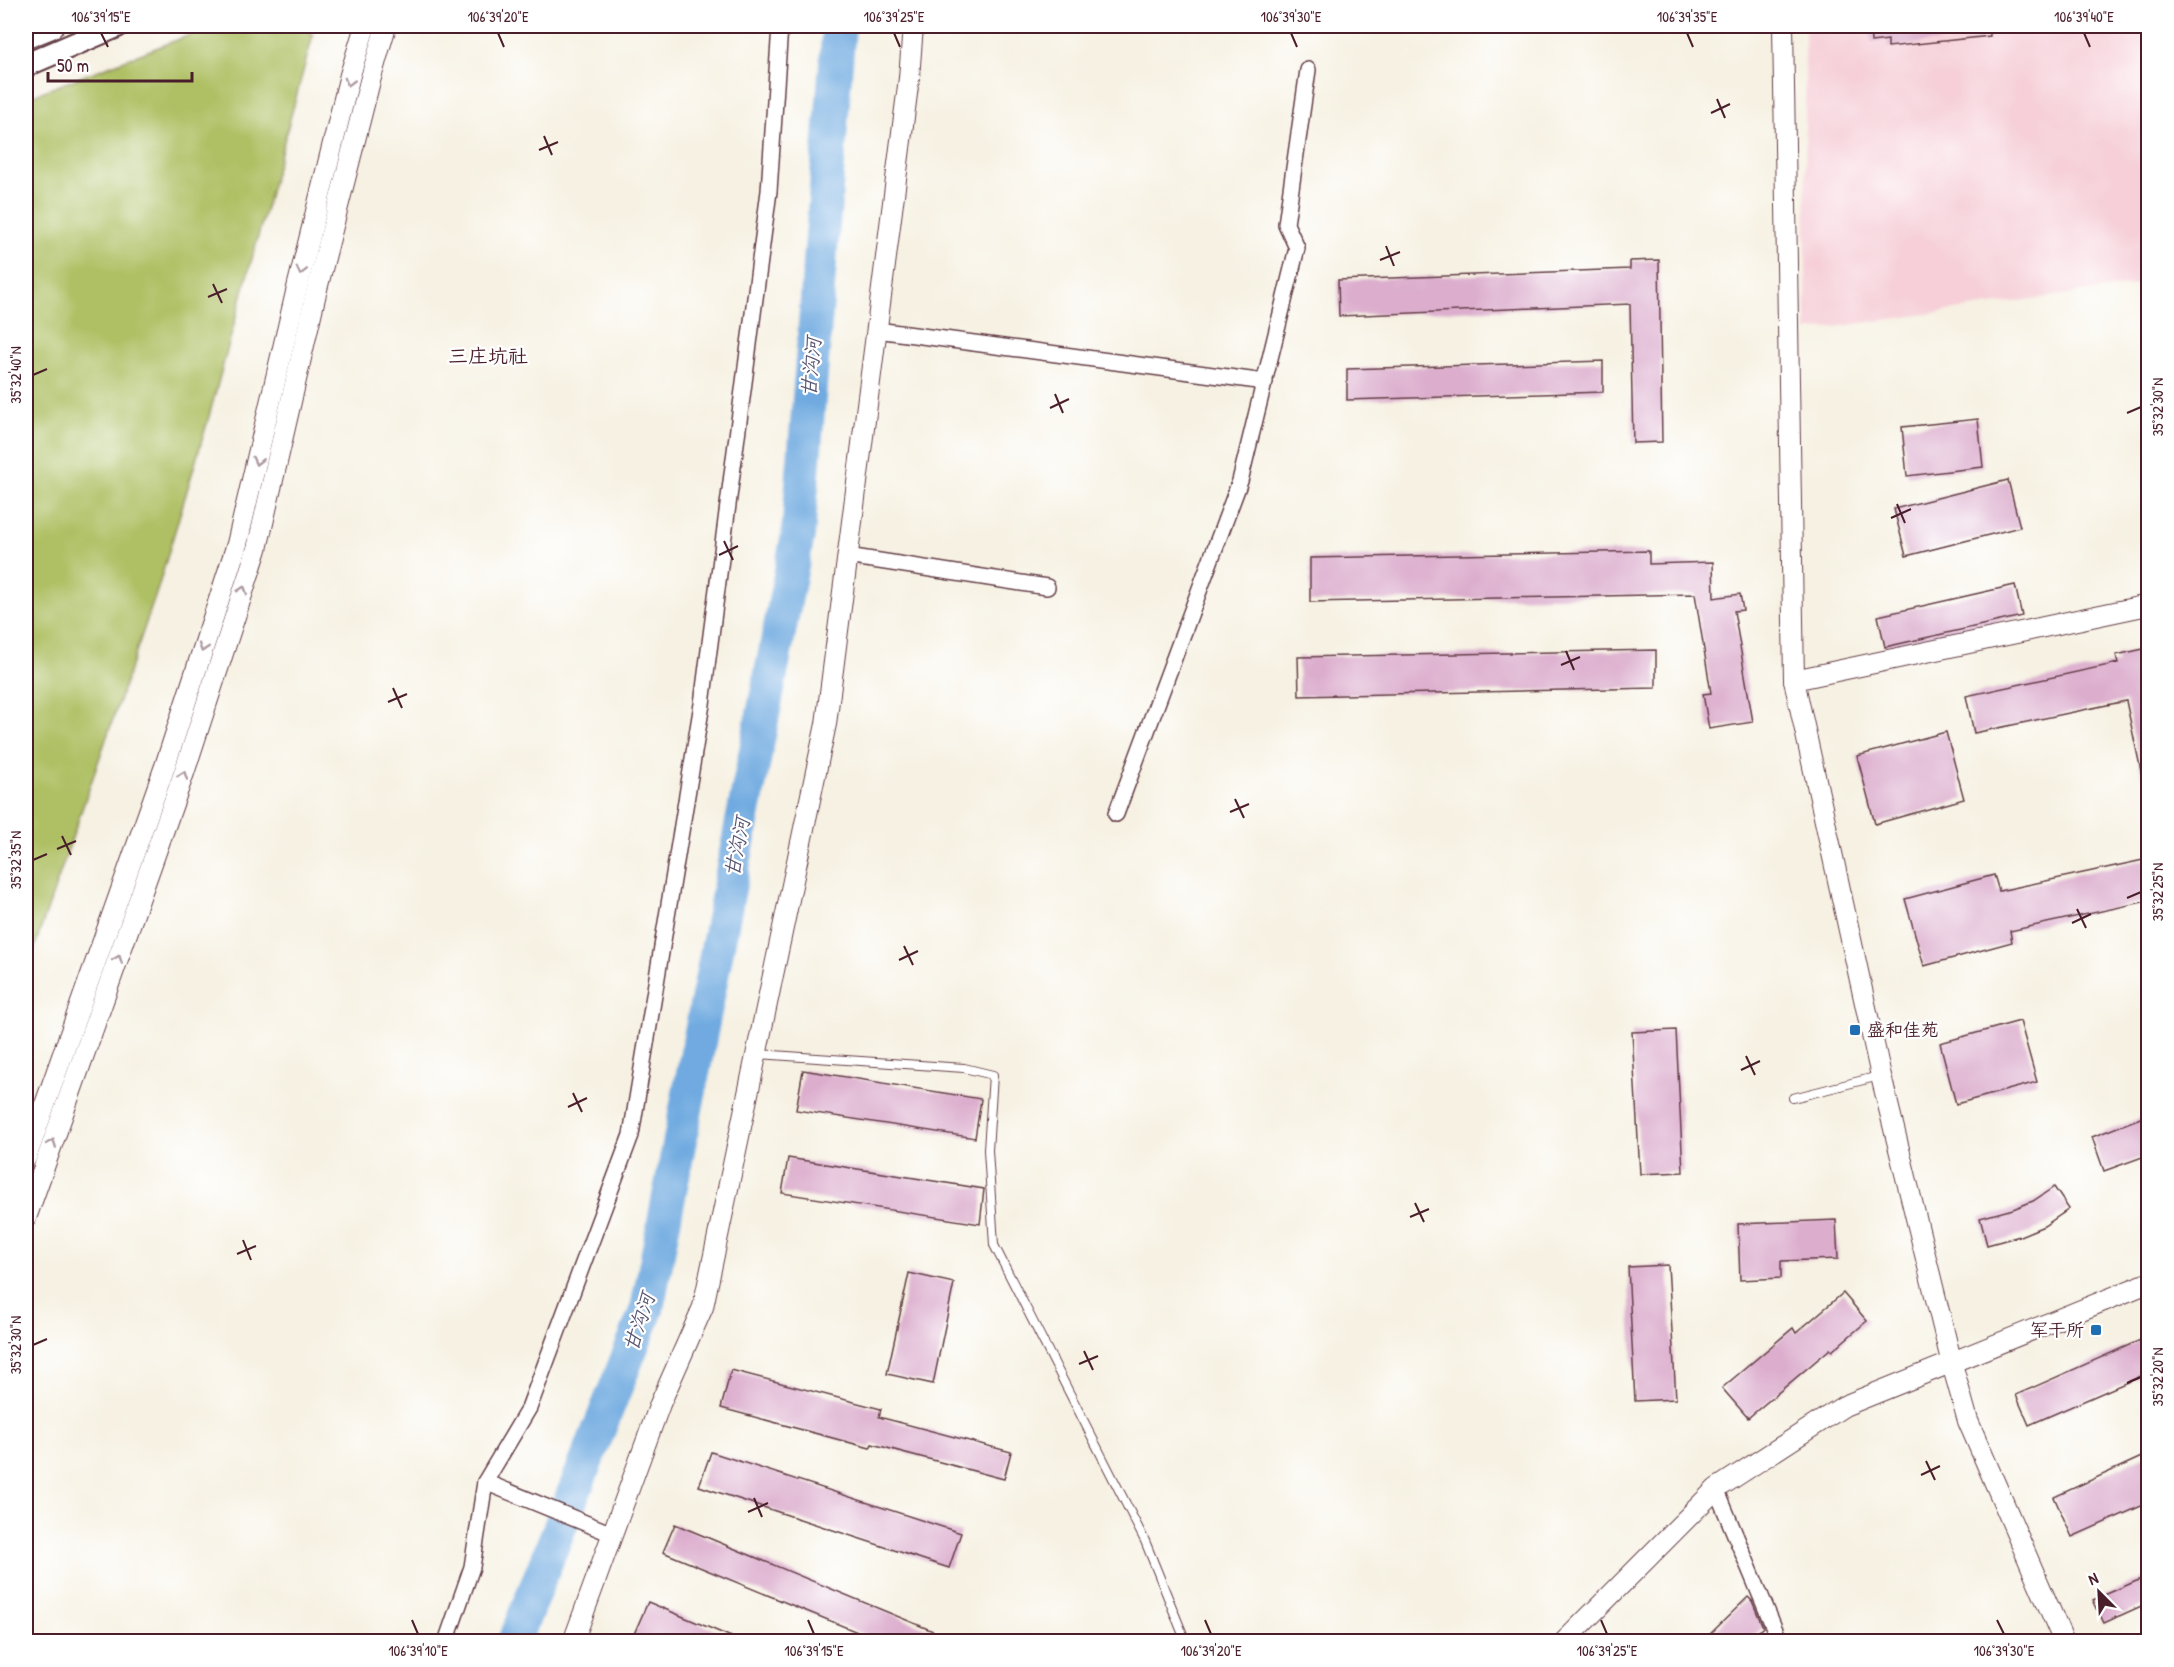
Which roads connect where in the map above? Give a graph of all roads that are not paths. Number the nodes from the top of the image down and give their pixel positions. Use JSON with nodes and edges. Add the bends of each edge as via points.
{"nodes":[{"id":1,"x":51,"y":26,"type":"edge"},
{"id":2,"x":117,"y":26,"type":"edge"},
{"id":3,"x":365,"y":26,"type":"edge"},
{"id":4,"x":386,"y":26,"type":"edge"},
{"id":5,"x":780,"y":26,"type":"edge"},
{"id":6,"x":913,"y":26,"type":"edge"},
{"id":7,"x":1784,"y":26,"type":"edge"},
{"id":8,"x":26,"y":36,"type":"edge"},
{"id":9,"x":26,"y":64,"type":"edge"},
{"id":10,"x":1308,"y":70,"type":"dead end"},
{"id":11,"x":877,"y":330,"type":"junction"},
{"id":12,"x":1265,"y":382,"type":"junction"},
{"id":13,"x":847,"y":556,"type":"junction"},
{"id":14,"x":1047,"y":587,"type":"dead end"},
{"id":15,"x":2148,"y":605,"type":"edge"},
{"id":16,"x":1794,"y":680,"type":"junction"},
{"id":17,"x":1116,"y":814,"type":"dead end"},
{"id":18,"x":756,"y":1054,"type":"junction"},
{"id":19,"x":1881,"y":1076,"type":"junction"},
{"id":20,"x":1793,"y":1098,"type":"dead end"},
{"id":21,"x":26,"y":1158,"type":"edge"},
{"id":22,"x":26,"y":1218,"type":"edge"},
{"id":23,"x":2148,"y":1283,"type":"edge"},
{"id":24,"x":1952,"y":1364,"type":"junction"},
{"id":25,"x":485,"y":1482,"type":"junction"},
{"id":26,"x":1716,"y":1490,"type":"junction"},
{"id":27,"x":612,"y":1534,"type":"junction"},
{"id":28,"x":446,"y":1641,"type":"edge"},
{"id":29,"x":573,"y":1641,"type":"edge"},
{"id":30,"x":1186,"y":1641,"type":"edge"},
{"id":31,"x":1564,"y":1641,"type":"edge"},
{"id":32,"x":1780,"y":1641,"type":"edge"},
{"id":33,"x":2064,"y":1641,"type":"edge"}],
"edges":[{"from":1,"to":8,"type":"main road"},
{"from":2,"to":9,"type":"main road"},
{"from":3,"to":21,"type":"street","one_way":true,"via":[[302,266],[237,544],[165,766]]},
{"from":22,"to":4,"type":"street","one_way":true,"via":[[184,773],[257,549],[316,293]]},
{"from":5,"to":25,"type":"street","via":[[769,191],[704,693],[631,1135],[529,1408]]},
{"from":6,"to":11,"type":"street"},
{"from":7,"to":16,"type":"street"},
{"from":10,"to":12,"type":"street","via":[[1286,224],[1297,248]]},
{"from":11,"to":12,"type":"street"},
{"from":11,"to":13,"type":"street"},
{"from":12,"to":17,"type":"street","via":[[1240,481]]},
{"from":13,"to":14,"type":"street"},
{"from":13,"to":18,"type":"street","via":[[826,723]]},
{"from":15,"to":16,"type":"street"},
{"from":16,"to":19,"type":"street"},
{"from":18,"to":27,"type":"street","via":[[703,1307],[660,1404]]},
{"from":18,"to":30,"type":"lane","via":[[964,1068],[993,1075],[988,1150],[994,1245],[1145,1541]]},
{"from":19,"to":20,"type":"lane"},
{"from":19,"to":24,"type":"street"},
{"from":23,"to":24,"type":"street"},
{"from":24,"to":26,"type":"street","via":[[1844,1406]]},
{"from":24,"to":33,"type":"street","via":[[1968,1421]]},
{"from":25,"to":27,"type":"street"},
{"from":25,"to":28,"type":"street","via":[[472,1567]]},
{"from":26,"to":31,"type":"street"},
{"from":26,"to":32,"type":"street"},
{"from":27,"to":29,"type":"street"}]}
